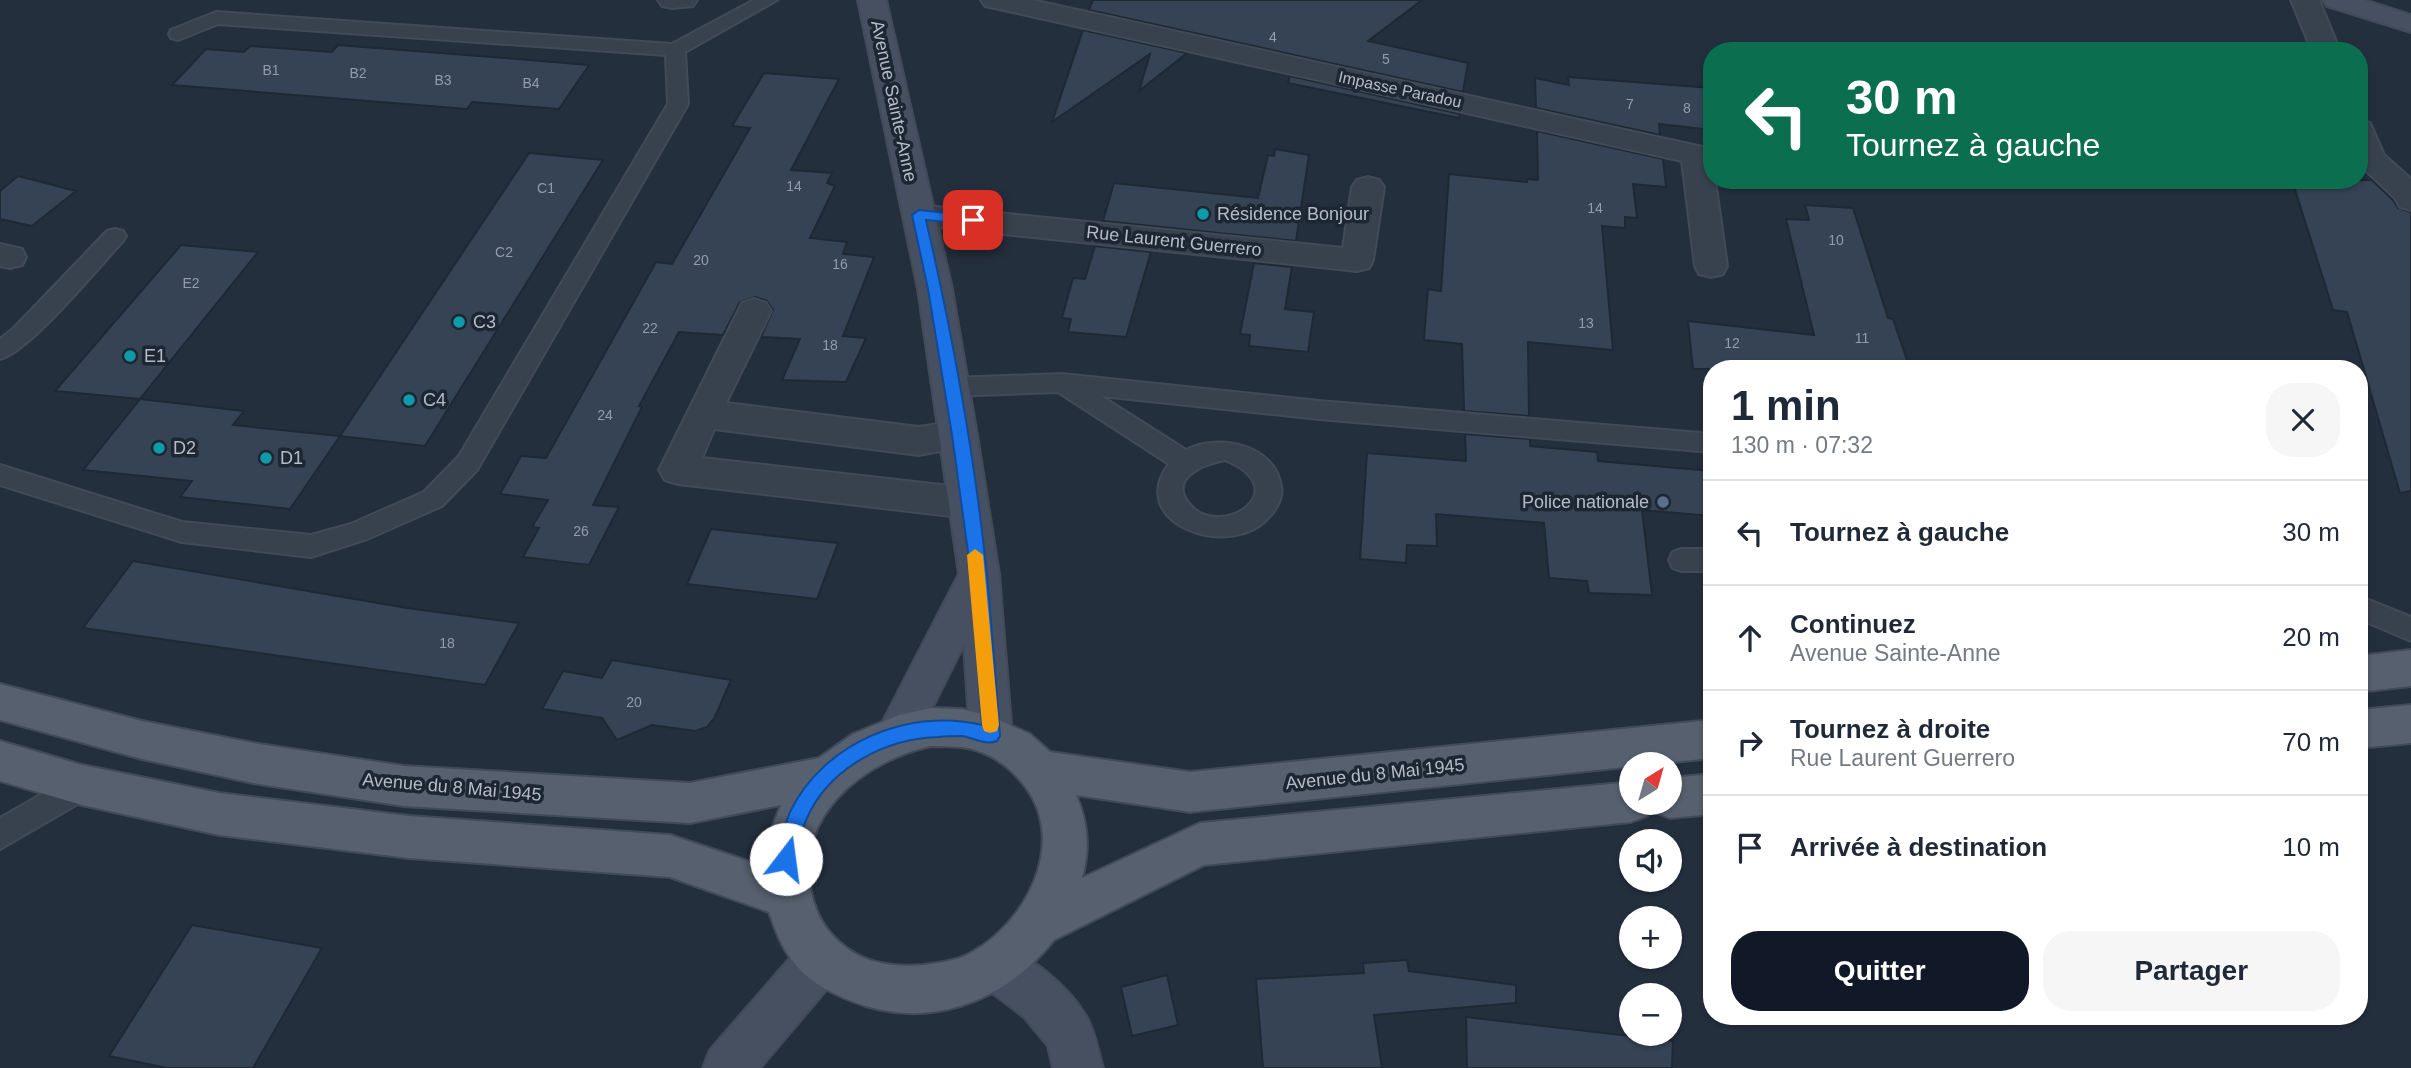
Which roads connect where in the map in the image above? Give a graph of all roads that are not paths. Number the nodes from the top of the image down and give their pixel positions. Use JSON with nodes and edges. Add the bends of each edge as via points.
{"nodes":[{"id":1,"x":672,"y":0,"type":"edge"},
{"id":2,"x":683,"y":0,"type":"edge"},
{"id":3,"x":768,"y":0,"type":"edge"},
{"id":4,"x":872,"y":0,"type":"edge"},
{"id":5,"x":995,"y":0,"type":"edge"},
{"id":6,"x":2305,"y":0,"type":"edge"},
{"id":7,"x":2337,"y":0,"type":"edge"},
{"id":8,"x":2411,"y":24,"type":"edge"},
{"id":9,"x":178,"y":34,"type":"dead end"},
{"id":10,"x":2322,"y":42,"type":"edge"},
{"id":11,"x":676,"y":50,"type":"junction"},
{"id":12,"x":2368,"y":152,"type":"edge"},
{"id":13,"x":1368,"y":187,"type":"dead end"},
{"id":14,"x":2411,"y":200,"type":"edge"},
{"id":15,"x":919,"y":215,"type":"junction"},
{"id":16,"x":115,"y":236,"type":"dead end"},
{"id":17,"x":1711,"y":266,"type":"dead end"},
{"id":18,"x":754,"y":312,"type":"dead end"},
{"id":19,"x":0,"y":351,"type":"edge"},
{"id":20,"x":1062,"y":383,"type":"junction"},
{"id":21,"x":951,"y":387,"type":"junction"},
{"id":22,"x":703,"y":414,"type":"junction"},
{"id":23,"x":960,"y":435,"type":"junction"},
{"id":24,"x":1703,"y":442,"type":"edge"},
{"id":25,"x":1184,"y":461,"type":"dead end"},
{"id":26,"x":0,"y":475,"type":"edge"},
{"id":27,"x":968,"y":503,"type":"junction"},
{"id":28,"x":1682,"y":560,"type":"dead end"},
{"id":29,"x":1703,"y":561,"type":"edge"},
{"id":30,"x":979,"y":574,"type":"junction"},
{"id":31,"x":2368,"y":611,"type":"edge"},
{"id":32,"x":2411,"y":629,"type":"edge"},
{"id":33,"x":2411,"y":668,"type":"edge"},
{"id":34,"x":2368,"y":673,"type":"edge"},
{"id":35,"x":0,"y":702,"type":"edge"},
{"id":36,"x":2411,"y":723,"type":"edge"},
{"id":37,"x":2368,"y":728,"type":"edge"},
{"id":38,"x":898,"y":733,"type":"junction"},
{"id":39,"x":991,"y":736,"type":"junction"},
{"id":40,"x":1703,"y":740,"type":"edge"},
{"id":41,"x":0,"y":761,"type":"edge"},
{"id":42,"x":1040,"y":770,"type":"junction"},
{"id":43,"x":827,"y":776,"type":"junction"},
{"id":44,"x":82,"y":785,"type":"junction"},
{"id":45,"x":1703,"y":795,"type":"edge"},
{"id":46,"x":1682,"y":797,"type":"edge"},
{"id":47,"x":1619,"y":803,"type":"edge"},
{"id":48,"x":0,"y":835,"type":"edge"},
{"id":49,"x":786,"y":896,"type":"junction"},
{"id":50,"x":1039,"y":923,"type":"junction"},
{"id":51,"x":821,"y":959,"type":"junction"},
{"id":52,"x":995,"y":965,"type":"junction"},
{"id":53,"x":728,"y":1068,"type":"edge"},
{"id":54,"x":1078,"y":1068,"type":"edge"}],
"edges":[{"from":1,"to":2,"type":"street"},
{"from":3,"to":11,"type":"lane"},
{"from":4,"to":15,"type":"main road","name":"Avenue Sainte-Anne"},
{"from":5,"to":17,"type":"street","name":"Impasse Paradou","via":[[1696,155]]},
{"from":6,"to":10,"type":"street"},
{"from":7,"to":8,"type":"main road"},
{"from":9,"to":11,"type":"lane","via":[[216,18]]},
{"from":11,"to":26,"type":"lane","via":[[678,103],[468,463],[433,499],[358,532],[311,545],[182,531]]},
{"from":12,"to":14,"type":"street"},
{"from":13,"to":15,"type":"street","name":"Rue Laurent Guerrero","via":[[1357,260]]},
{"from":15,"to":21,"type":"main road","name":"Avenue Sainte-Anne"},
{"from":16,"to":19,"type":"lane"},
{"from":18,"to":22,"type":"street"},
{"from":20,"to":21,"type":"lane"},
{"from":20,"to":24,"type":"lane"},
{"from":20,"to":25,"type":"lane"},
{"from":21,"to":23,"type":"main road","name":"Avenue Sainte-Anne"},
{"from":22,"to":23,"type":"street","via":[[919,441]]},
{"from":22,"to":27,"type":"street","via":[[678,470]]},
{"from":23,"to":27,"type":"main road","name":"Avenue Sainte-Anne"},
{"from":27,"to":30,"type":"main road","name":"Avenue Sainte-Anne"},
{"from":28,"to":29,"type":"lane"},
{"from":30,"to":38,"type":"main road"},
{"from":30,"to":39,"type":"main road","name":"Avenue Sainte-Anne"},
{"from":31,"to":32,"type":"lane"},
{"from":33,"to":34,"type":"main road"},
{"from":35,"to":43,"type":"main road","name":"Avenue du 8 Mai 1945","via":[[142,740],[404,786],[690,803]]},
{"from":36,"to":37,"type":"main road"},
{"from":38,"to":39,"type":"main road","via":[[962,728]]},
{"from":38,"to":43,"type":"main road","via":[[859,750]]},
{"from":39,"to":42,"type":"main road","via":[[1018,750]]},
{"from":40,"to":42,"type":"main road","name":"Avenue du 8 Mai 1945","via":[[1190,792]]},
{"from":41,"to":44,"type":"main road"},
{"from":42,"to":50,"type":"main road","via":[[1060,804],[1066,848],[1055,897]]},
{"from":43,"to":49,"type":"main road","via":[[798,816],[788,844],[783,873]]},
{"from":44,"to":48,"type":"lane"},
{"from":44,"to":49,"type":"main road","via":[[219,814],[409,837],[670,856]]},
{"from":45,"to":46,"type":"main road"},
{"from":47,"to":50,"type":"main road","via":[[1200,844]]},
{"from":49,"to":51,"type":"main road","via":[[799,931]]},
{"from":50,"to":52,"type":"main road"},
{"from":51,"to":52,"type":"main road","via":[[859,982],[905,990],[942,987]]},
{"from":51,"to":53,"type":"main road"},
{"from":52,"to":54,"type":"main road","via":[[1041,1000],[1069,1034]]}]}
